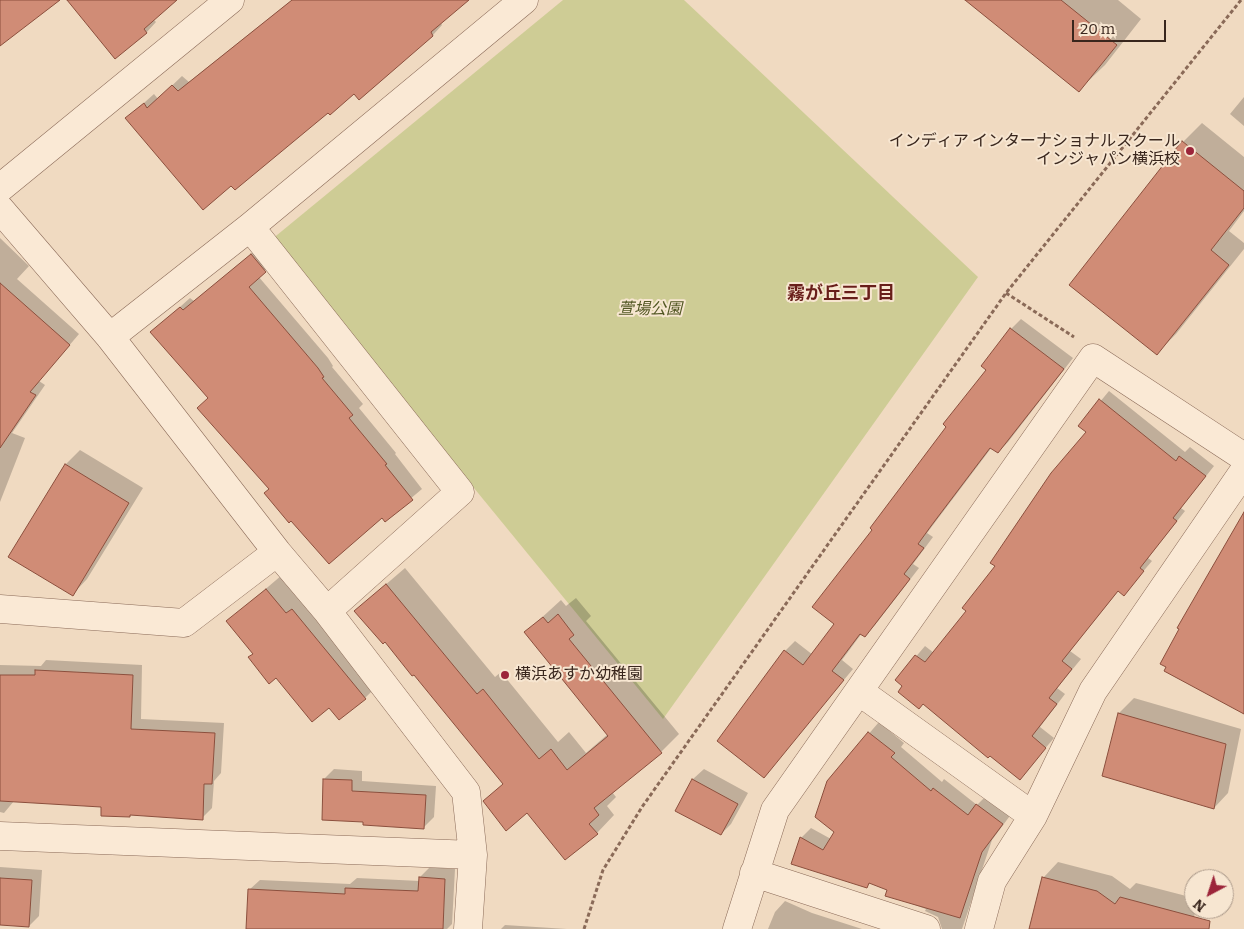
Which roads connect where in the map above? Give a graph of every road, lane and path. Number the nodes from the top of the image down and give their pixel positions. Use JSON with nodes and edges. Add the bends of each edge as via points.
{"nodes":[{"id":1,"x":230,"y":0,"type":"edge"},
{"id":2,"x":524,"y":0,"type":"edge"},
{"id":3,"x":1241,"y":0,"type":"edge"},
{"id":4,"x":0,"y":188,"type":"edge"},
{"id":5,"x":0,"y":209,"type":"edge"},
{"id":6,"x":250,"y":227,"type":"junction"},
{"id":7,"x":1006,"y":293,"type":"junction"},
{"id":8,"x":110,"y":337,"type":"junction"},
{"id":9,"x":1093,"y":358,"type":"junction"},
{"id":10,"x":1244,"y":457,"type":"edge"},
{"id":11,"x":1244,"y":471,"type":"edge"},
{"id":12,"x":278,"y":552,"type":"junction"},
{"id":13,"x":0,"y":609,"type":"edge"},
{"id":14,"x":327,"y":611,"type":"junction"},
{"id":15,"x":860,"y":692,"type":"junction"},
{"id":16,"x":1033,"y":816,"type":"junction"},
{"id":17,"x":0,"y":836,"type":"edge"},
{"id":18,"x":473,"y":855,"type":"junction"},
{"id":19,"x":754,"y":873,"type":"junction"},
{"id":20,"x":468,"y":929,"type":"edge"},
{"id":21,"x":584,"y":929,"type":"edge"},
{"id":22,"x":737,"y":929,"type":"edge"},
{"id":23,"x":926,"y":929,"type":"edge"},
{"id":24,"x":979,"y":929,"type":"edge"}],
"edges":[{"from":1,"to":4,"type":"street"},
{"from":2,"to":6,"type":"street"},
{"from":3,"to":7,"type":"path"},
{"from":5,"to":8,"type":"street"},
{"from":6,"to":8,"type":"street"},
{"from":6,"to":14,"type":"street","via":[[460,492]]},
{"from":7,"to":9,"type":"path","via":[[1081,342]]},
{"from":7,"to":21,"type":"path","via":[[642,807],[603,870]]},
{"from":8,"to":12,"type":"street"},
{"from":9,"to":10,"type":"street"},
{"from":9,"to":15,"type":"street"},
{"from":11,"to":16,"type":"street","via":[[1093,691]]},
{"from":12,"to":13,"type":"street","via":[[184,624]]},
{"from":12,"to":14,"type":"street"},
{"from":14,"to":18,"type":"street","via":[[466,792]]},
{"from":15,"to":16,"type":"street"},
{"from":15,"to":19,"type":"street","via":[[775,810]]},
{"from":16,"to":24,"type":"street","via":[[992,882]]},
{"from":17,"to":18,"type":"street"},
{"from":18,"to":20,"type":"street"},
{"from":19,"to":22,"type":"street"},
{"from":19,"to":23,"type":"street"}]}
